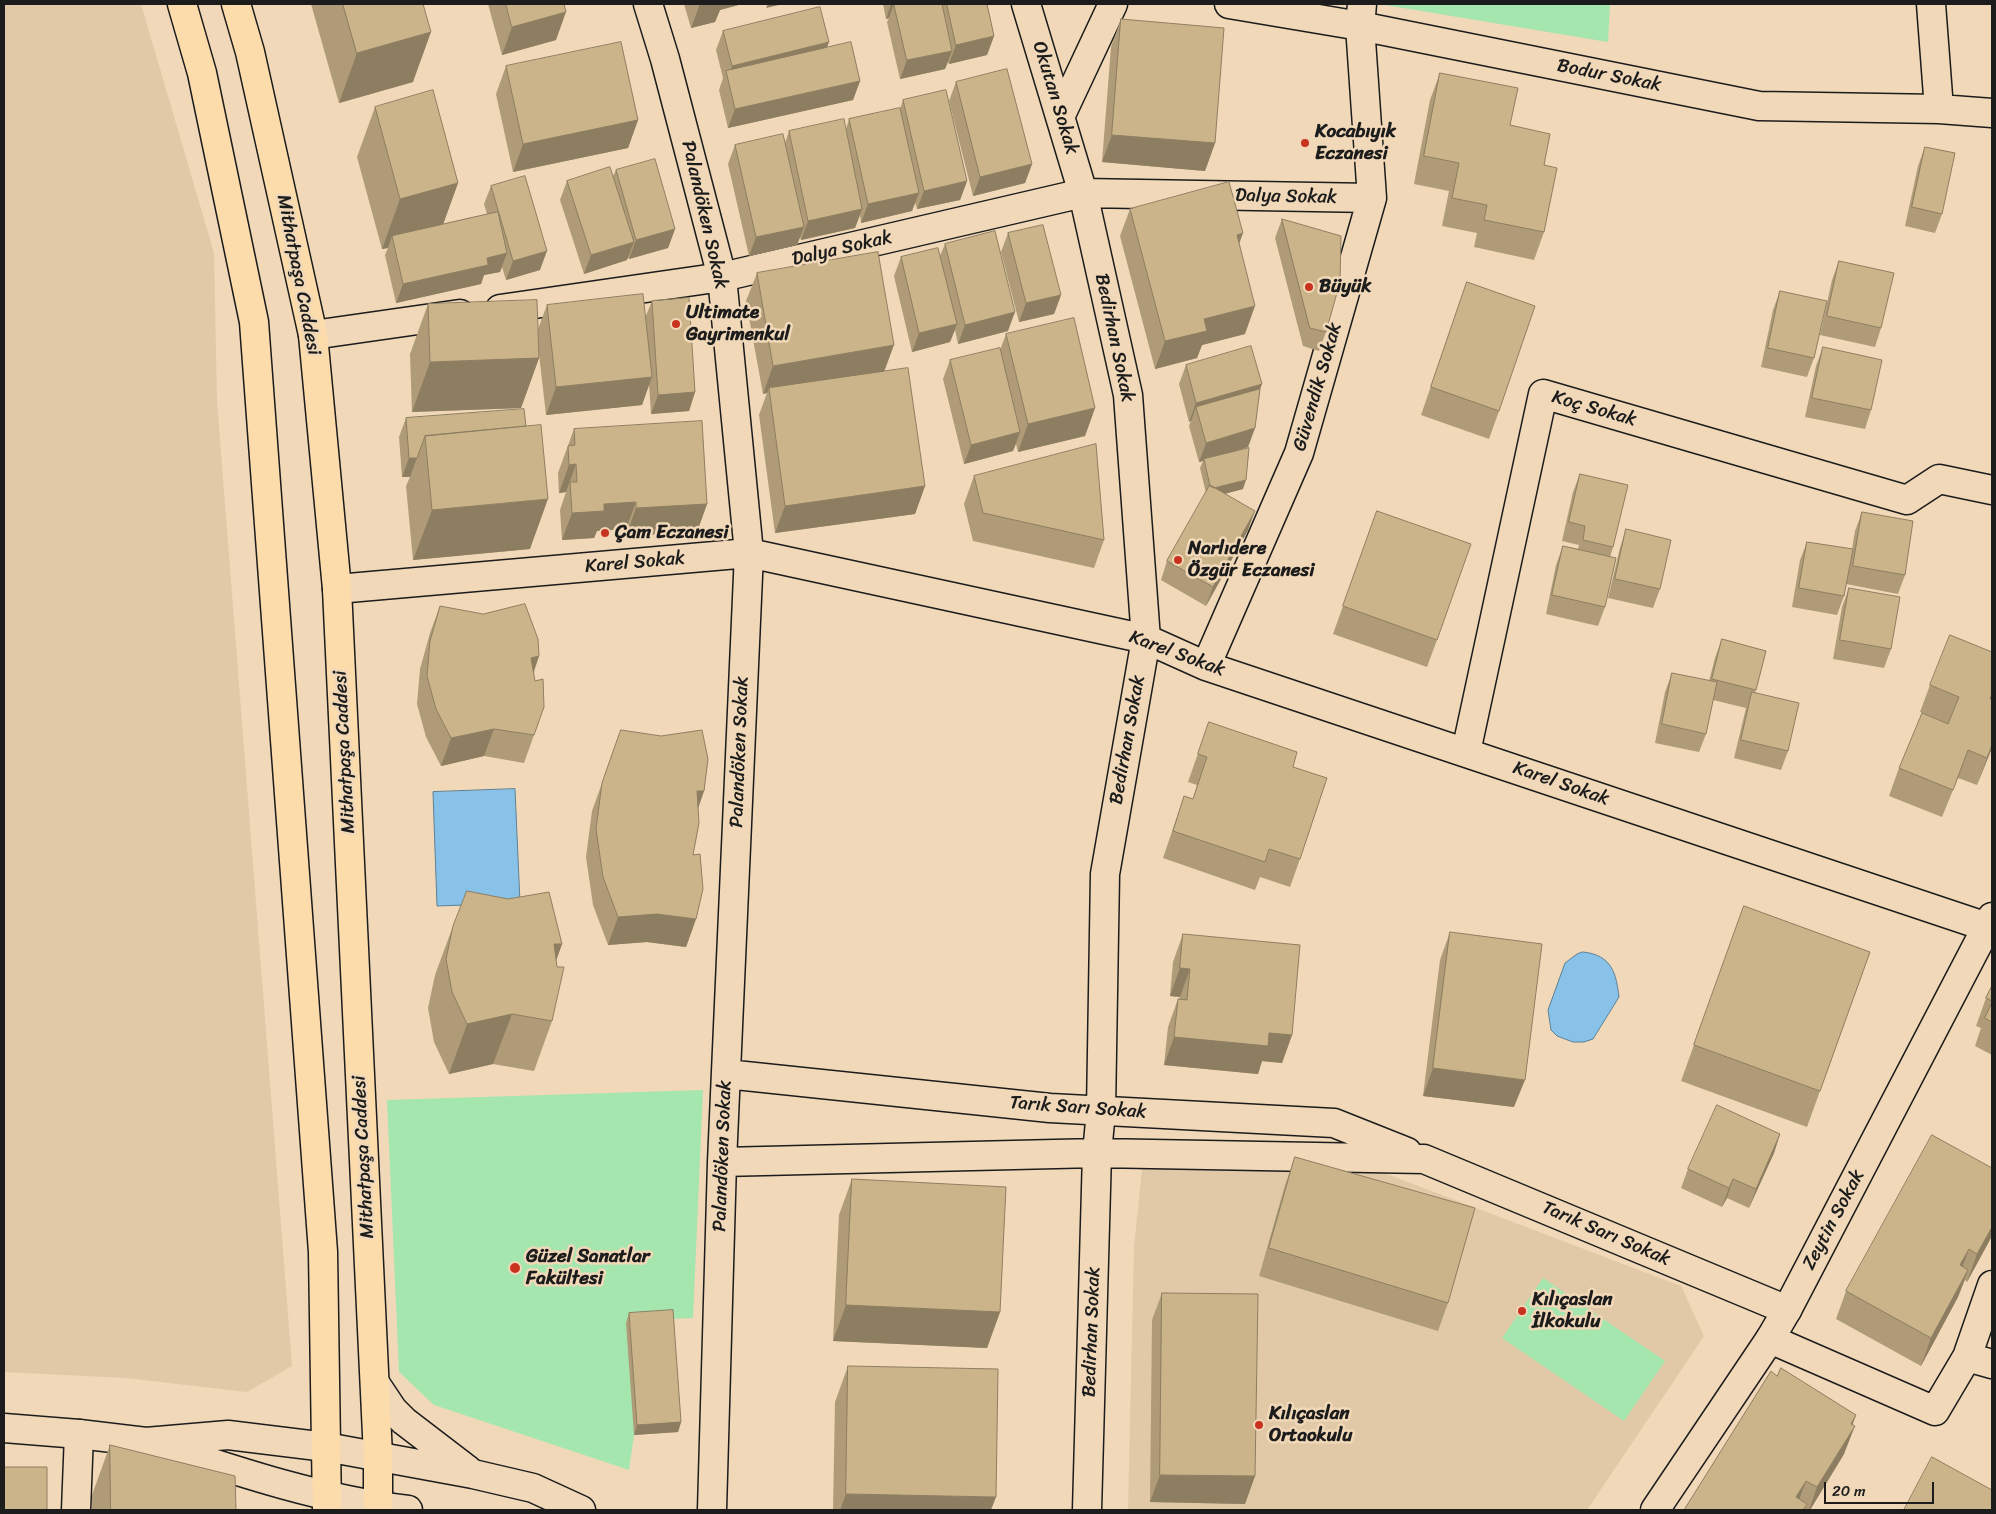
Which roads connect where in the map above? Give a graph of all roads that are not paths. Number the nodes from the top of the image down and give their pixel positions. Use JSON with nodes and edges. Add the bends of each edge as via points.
{"nodes":[{"id":1,"x":182,"y":4,"type":"edge"},
{"id":2,"x":236,"y":4,"type":"edge"},
{"id":3,"x":648,"y":4,"type":"edge"},
{"id":4,"x":1026,"y":4,"type":"edge"},
{"id":5,"x":1113,"y":4,"type":"edge"},
{"id":6,"x":1228,"y":4,"type":"edge"},
{"id":7,"x":1931,"y":4,"type":"edge"},
{"id":8,"x":1361,"y":15,"type":"edge"},
{"id":9,"x":1939,"y":109,"type":"junction"},
{"id":10,"x":1992,"y":113,"type":"edge"},
{"id":11,"x":1060,"y":117,"type":"junction"},
{"id":12,"x":1084,"y":193,"type":"junction"},
{"id":13,"x":1372,"y":198,"type":"junction"},
{"id":14,"x":722,"y":277,"type":"junction"},
{"id":15,"x":313,"y":335,"type":"junction"},
{"id":16,"x":1992,"y":490,"type":"edge"},
{"id":17,"x":749,"y":553,"type":"junction"},
{"id":18,"x":337,"y":589,"type":"junction"},
{"id":19,"x":1146,"y":639,"type":"junction"},
{"id":20,"x":1206,"y":666,"type":"junction"},
{"id":21,"x":1466,"y":752,"type":"junction"},
{"id":22,"x":1990,"y":922,"type":"edge"},
{"id":23,"x":726,"y":1074,"type":"junction"},
{"id":24,"x":1101,"y":1111,"type":"junction"},
{"id":25,"x":1097,"y":1153,"type":"junction"},
{"id":26,"x":1424,"y":1159,"type":"junction"},
{"id":27,"x":722,"y":1162,"type":"junction"},
{"id":28,"x":1992,"y":1285,"type":"edge"},
{"id":29,"x":1787,"y":1310,"type":"junction"},
{"id":30,"x":1770,"y":1339,"type":"junction"},
{"id":31,"x":1980,"y":1360,"type":"edge"},
{"id":32,"x":375,"y":1383,"type":"junction"},
{"id":33,"x":4,"y":1428,"type":"edge"},
{"id":34,"x":79,"y":1434,"type":"junction"},
{"id":35,"x":146,"y":1442,"type":"junction"},
{"id":36,"x":326,"y":1448,"type":"junction"},
{"id":37,"x":378,"y":1456,"type":"junction"},
{"id":38,"x":473,"y":1474,"type":"junction"},
{"id":39,"x":327,"y":1503,"type":"edge"},
{"id":40,"x":378,"y":1508,"type":"edge"},
{"id":41,"x":76,"y":1510,"type":"edge"},
{"id":42,"x":408,"y":1510,"type":"edge"},
{"id":43,"x":581,"y":1510,"type":"edge"},
{"id":44,"x":712,"y":1510,"type":"edge"},
{"id":45,"x":1087,"y":1510,"type":"edge"},
{"id":46,"x":1656,"y":1510,"type":"edge"}],
"edges":[{"from":1,"to":36,"type":"main road","via":[[202,72],[254,322],[323,1252]]},
{"from":2,"to":15,"type":"main road","name":"Mithatpaşa Caddesi","via":[[250,52]]},
{"from":3,"to":14,"type":"street","name":"Palandöken Sokak"},
{"from":4,"to":11,"type":"street","name":"Okutan Sokak"},
{"from":5,"to":11,"type":"street"},
{"from":6,"to":8,"type":"street","name":"Bodur Sokak"},
{"from":7,"to":9,"type":"street"},
{"from":8,"to":9,"type":"street","name":"Bodur Sokak","via":[[1759,106]]},
{"from":8,"to":13,"type":"street","name":"Güvendik Sokak"},
{"from":9,"to":10,"type":"street","name":"Bodur Sokak"},
{"from":11,"to":12,"type":"street","name":"Okutan Sokak"},
{"from":12,"to":13,"type":"street","name":"Dalya Sokak"},
{"from":12,"to":14,"type":"street","name":"Dalya Sokak"},
{"from":12,"to":19,"type":"street","name":"Bedirhan Sokak","via":[[1128,395]]},
{"from":13,"to":20,"type":"street","name":"Güvendik Sokak","via":[[1299,452]]},
{"from":14,"to":15,"type":"street","name":"Dalya Sokak"},
{"from":14,"to":17,"type":"street","name":"Palandöken Sokak"},
{"from":15,"to":18,"type":"main road","name":"Mithatpaşa Caddesi"},
{"from":16,"to":21,"type":"street","name":"Koç Sokak","via":[[1939,479],[1907,500],[1543,394]]},
{"from":17,"to":18,"type":"street","name":"Karel Sokak"},
{"from":17,"to":19,"type":"street","name":"Karel Sokak"},
{"from":17,"to":23,"type":"street","name":"Palandöken Sokak"},
{"from":18,"to":32,"type":"main road","name":"Mithatpaşa Caddesi"},
{"from":19,"to":20,"type":"street","name":"Karel Sokak"},
{"from":19,"to":24,"type":"street","name":"Bedirhan Sokak","via":[[1105,874]]},
{"from":20,"to":21,"type":"street","name":"Karel Sokak"},
{"from":21,"to":22,"type":"street","name":"Karel Sokak"},
{"from":22,"to":29,"type":"street","name":"Zeytin Sokak"},
{"from":23,"to":24,"type":"street","name":"Tarık Sarı Sokak"},
{"from":23,"to":27,"type":"street","name":"Palandöken Sokak"},
{"from":24,"to":25,"type":"street","name":"Bedirhan Sokak"},
{"from":24,"to":26,"type":"street","name":"Tarık Sarı Sokak","via":[[1334,1123]]},
{"from":25,"to":26,"type":"street","name":"Tarık Sarı Sokak"},
{"from":25,"to":27,"type":"street","name":"Tarık Sarı Sokak"},
{"from":25,"to":45,"type":"street","name":"Bedirhan Sokak"},
{"from":26,"to":29,"type":"street","name":"Tarık Sarı Sokak"},
{"from":27,"to":44,"type":"street","name":"Palandöken Sokak"},
{"from":28,"to":31,"type":"street"},
{"from":29,"to":30,"type":"street","name":"Zeytin Sokak"},
{"from":30,"to":31,"type":"street","via":[[1935,1411]]},
{"from":30,"to":46,"type":"street","name":"Zeytin Sokak"},
{"from":32,"to":37,"type":"main road","name":"Mithatpaşa Caddesi"},
{"from":32,"to":38,"type":"street","via":[[404,1421]]},
{"from":33,"to":34,"type":"street"},
{"from":34,"to":35,"type":"street"},
{"from":34,"to":41,"type":"street"},
{"from":35,"to":36,"type":"street","via":[[228,1435]]},
{"from":35,"to":39,"type":"street"},
{"from":36,"to":37,"type":"street"},
{"from":36,"to":39,"type":"main road"},
{"from":37,"to":38,"type":"street"},
{"from":37,"to":40,"type":"main road","name":"Mithatpaşa Caddesi"},
{"from":38,"to":43,"type":"street","via":[[532,1488]]},
{"from":39,"to":40,"type":"street"},
{"from":40,"to":42,"type":"street"}]}
